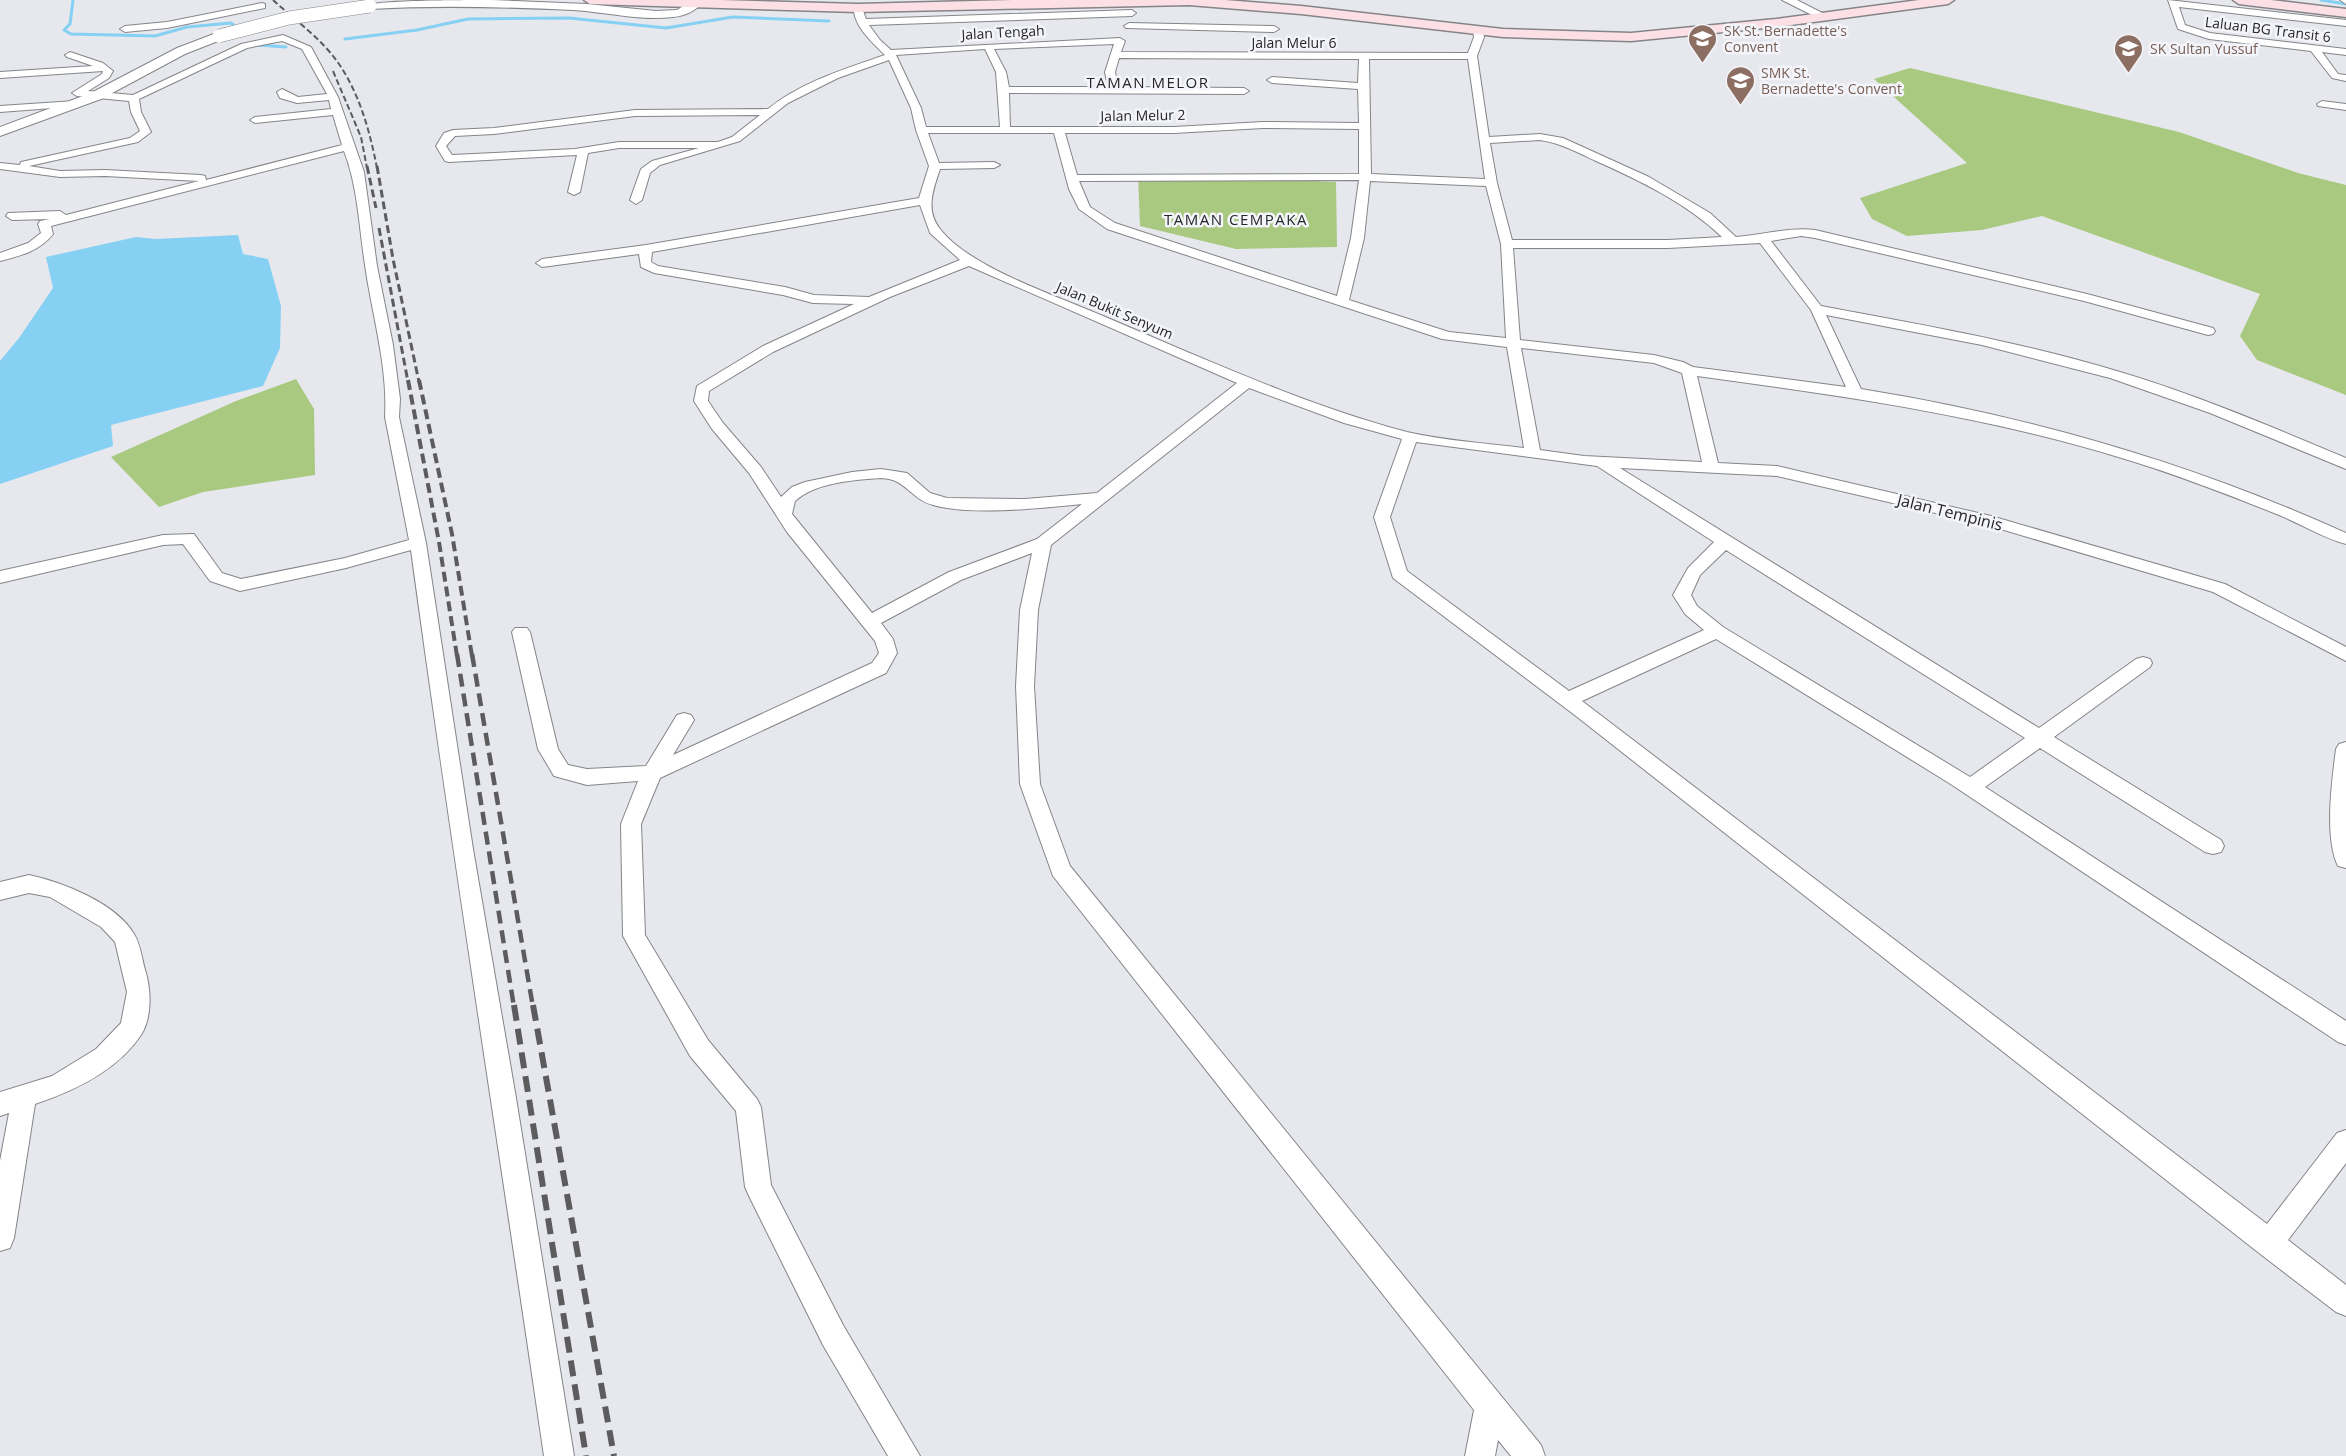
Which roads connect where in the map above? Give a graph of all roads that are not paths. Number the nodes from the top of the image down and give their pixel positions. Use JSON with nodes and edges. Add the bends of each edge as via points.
{"nodes":[{"id":1,"x":590,"y":0,"type":"edge"},
{"id":2,"x":1788,"y":0,"type":"edge"},
{"id":3,"x":1948,"y":0,"type":"edge"},
{"id":4,"x":2239,"y":0,"type":"edge"},
{"id":5,"x":2261,"y":0,"type":"edge"},
{"id":6,"x":698,"y":1,"type":"edge"},
{"id":7,"x":1195,"y":1,"type":"edge"},
{"id":8,"x":1095,"y":2,"type":"junction"},
{"id":9,"x":2173,"y":2,"type":"edge"},
{"id":10,"x":258,"y":3,"type":"edge"},
{"id":11,"x":858,"y":8,"type":"junction"},
{"id":12,"x":1134,"y":8,"type":"junction"},
{"id":13,"x":2346,"y":11,"type":"edge"},
{"id":14,"x":1822,"y":16,"type":"junction"},
{"id":15,"x":1375,"y":20,"type":"junction"},
{"id":16,"x":863,"y":22,"type":"junction"},
{"id":17,"x":2346,"y":23,"type":"edge"},
{"id":18,"x":1129,"y":26,"type":"junction"},
{"id":19,"x":125,"y":29,"type":"dead end"},
{"id":20,"x":1274,"y":29,"type":"dead end"},
{"id":21,"x":1478,"y":34,"type":"junction"},
{"id":22,"x":283,"y":38,"type":"junction"},
{"id":23,"x":1120,"y":41,"type":"junction"},
{"id":24,"x":988,"y":46,"type":"junction"},
{"id":25,"x":2314,"y":48,"type":"junction"},
{"id":26,"x":2346,"y":52,"type":"edge"},
{"id":27,"x":1473,"y":54,"type":"junction"},
{"id":28,"x":70,"y":55,"type":"dead end"},
{"id":29,"x":889,"y":55,"type":"junction"},
{"id":30,"x":1117,"y":55,"type":"junction"},
{"id":31,"x":1364,"y":55,"type":"junction"},
{"id":32,"x":105,"y":68,"type":"junction"},
{"id":33,"x":0,"y":75,"type":"edge"},
{"id":34,"x":2346,"y":78,"type":"edge"},
{"id":35,"x":1272,"y":80,"type":"dead end"},
{"id":36,"x":1362,"y":86,"type":"junction"},
{"id":37,"x":1004,"y":90,"type":"junction"},
{"id":38,"x":1113,"y":90,"type":"junction"},
{"id":39,"x":1244,"y":91,"type":"dead end"},
{"id":40,"x":282,"y":92,"type":"dead end"},
{"id":41,"x":96,"y":96,"type":"junction"},
{"id":42,"x":134,"y":98,"type":"junction"},
{"id":43,"x":75,"y":104,"type":"junction"},
{"id":44,"x":335,"y":104,"type":"junction"},
{"id":45,"x":2322,"y":104,"type":"dead end"},
{"id":46,"x":2346,"y":107,"type":"edge"},
{"id":47,"x":0,"y":109,"type":"edge"},
{"id":48,"x":771,"y":112,"type":"junction"},
{"id":49,"x":255,"y":120,"type":"dead end"},
{"id":50,"x":1365,"y":126,"type":"junction"},
{"id":51,"x":921,"y":130,"type":"junction"},
{"id":52,"x":1005,"y":130,"type":"junction"},
{"id":53,"x":1059,"y":131,"type":"junction"},
{"id":54,"x":0,"y":132,"type":"edge"},
{"id":55,"x":1485,"y":140,"type":"junction"},
{"id":56,"x":718,"y":145,"type":"junction"},
{"id":57,"x":348,"y":147,"type":"junction"},
{"id":58,"x":583,"y":151,"type":"junction"},
{"id":59,"x":994,"y":165,"type":"dead end"},
{"id":60,"x":0,"y":166,"type":"edge"},
{"id":61,"x":935,"y":166,"type":"junction"},
{"id":62,"x":14,"y":167,"type":"junction"},
{"id":63,"x":1072,"y":177,"type":"junction"},
{"id":64,"x":1365,"y":177,"type":"junction"},
{"id":65,"x":218,"y":178,"type":"junction"},
{"id":66,"x":1491,"y":183,"type":"junction"},
{"id":67,"x":574,"y":192,"type":"dead end"},
{"id":68,"x":636,"y":200,"type":"dead end"},
{"id":69,"x":924,"y":201,"type":"junction"},
{"id":70,"x":12,"y":216,"type":"dead end"},
{"id":71,"x":63,"y":219,"type":"junction"},
{"id":72,"x":1716,"y":224,"type":"junction"},
{"id":73,"x":1763,"y":239,"type":"junction"},
{"id":74,"x":1733,"y":241,"type":"junction"},
{"id":75,"x":1507,"y":244,"type":"junction"},
{"id":76,"x":1668,"y":244,"type":"junction"},
{"id":77,"x":646,"y":249,"type":"junction"},
{"id":78,"x":0,"y":257,"type":"edge"},
{"id":79,"x":969,"y":261,"type":"junction"},
{"id":80,"x":542,"y":263,"type":"dead end"},
{"id":81,"x":870,"y":301,"type":"junction"},
{"id":82,"x":1342,"y":301,"type":"junction"},
{"id":83,"x":1817,"y":309,"type":"junction"},
{"id":84,"x":2208,"y":331,"type":"dead end"},
{"id":85,"x":1513,"y":342,"type":"junction"},
{"id":86,"x":1689,"y":371,"type":"junction"},
{"id":87,"x":1248,"y":382,"type":"junction"},
{"id":88,"x":1856,"y":394,"type":"junction"},
{"id":89,"x":1410,"y":437,"type":"junction"},
{"id":90,"x":1533,"y":455,"type":"junction"},
{"id":91,"x":1602,"y":463,"type":"junction"},
{"id":92,"x":2346,"y":464,"type":"edge"},
{"id":93,"x":1711,"y":466,"type":"junction"},
{"id":94,"x":1102,"y":497,"type":"junction"},
{"id":95,"x":1061,"y":502,"type":"junction"},
{"id":96,"x":784,"y":514,"type":"junction"},
{"id":97,"x":1079,"y":515,"type":"junction"},
{"id":98,"x":2346,"y":539,"type":"edge"},
{"id":99,"x":1725,"y":542,"type":"junction"},
{"id":100,"x":418,"y":543,"type":"junction"},
{"id":101,"x":1042,"y":543,"type":"junction"},
{"id":102,"x":0,"y":577,"type":"edge"},
{"id":103,"x":869,"y":622,"type":"junction"},
{"id":104,"x":520,"y":632,"type":"dead end"},
{"id":105,"x":1718,"y":632,"type":"junction"},
{"id":106,"x":2342,"y":648,"type":"edge"},
{"id":107,"x":2143,"y":663,"type":"dead end"},
{"id":108,"x":1567,"y":700,"type":"junction"},
{"id":109,"x":684,"y":720,"type":"dead end"},
{"id":110,"x":2041,"y":737,"type":"junction"},
{"id":111,"x":2345,"y":757,"type":"edge"},
{"id":112,"x":651,"y":772,"type":"junction"},
{"id":113,"x":1971,"y":787,"type":"junction"},
{"id":114,"x":2213,"y":846,"type":"dead end"},
{"id":115,"x":2346,"y":860,"type":"edge"},
{"id":116,"x":0,"y":891,"type":"edge"},
{"id":117,"x":2346,"y":1034,"type":"edge"},
{"id":118,"x":12,"y":1100,"type":"edge"},
{"id":119,"x":2346,"y":1142,"type":"edge"},
{"id":120,"x":0,"y":1238,"type":"edge"},
{"id":121,"x":2269,"y":1243,"type":"junction"},
{"id":122,"x":2346,"y":1302,"type":"edge"},
{"id":123,"x":1490,"y":1406,"type":"junction"},
{"id":124,"x":559,"y":1456,"type":"edge"},
{"id":125,"x":905,"y":1456,"type":"edge"},
{"id":126,"x":1480,"y":1456,"type":"edge"},
{"id":127,"x":1530,"y":1456,"type":"edge"}],
"edges":[{"from":1,"to":6,"type":"main road"},
{"from":2,"to":14,"type":"street"},
{"from":3,"to":14,"type":"main road"},
{"from":4,"to":13,"type":"main road"},
{"from":5,"to":13,"type":"main road"},
{"from":6,"to":11,"type":"main road"},
{"from":6,"to":41,"type":"street","bridge":true,"via":[[683,12],[655,15],[536,5],[419,3],[289,18],[219,36]]},
{"from":7,"to":8,"type":"main road"},
{"from":7,"to":12,"type":"main road"},
{"from":7,"to":15,"type":"main road"},
{"from":7,"to":15,"type":"main road"},
{"from":8,"to":11,"type":"main road"},
{"from":8,"to":12,"type":"main road"},
{"from":9,"to":17,"type":"street"},
{"from":9,"to":25,"type":"street","name":"Laluan BG Transit 6","via":[[2181,27],[2189,31]]},
{"from":10,"to":19,"type":"street","via":[[167,25]]},
{"from":10,"to":22,"type":"street","via":[[285,25]]},
{"from":11,"to":16,"type":"street"},
{"from":12,"to":16,"type":"street"},
{"from":12,"to":18,"type":"street"},
{"from":14,"to":21,"type":"main road","via":[[1631,37]]},
{"from":15,"to":21,"type":"main road"},
{"from":16,"to":29,"type":"street"},
{"from":18,"to":20,"type":"street"},
{"from":18,"to":23,"type":"street"},
{"from":21,"to":27,"type":"street"},
{"from":22,"to":42,"type":"street","via":[[228,52]]},
{"from":22,"to":44,"type":"street","via":[[306,47]]},
{"from":23,"to":24,"type":"street","name":"Jalan Tengah"},
{"from":23,"to":30,"type":"street"},
{"from":24,"to":29,"type":"street","name":"Jalan Tengah"},
{"from":24,"to":37,"type":"street","via":[[1001,72]]},
{"from":25,"to":26,"type":"street","name":"Laluan BG Transit 6"},
{"from":25,"to":34,"type":"street","via":[[2335,76]]},
{"from":27,"to":31,"type":"street","name":"Jalan Melur 6"},
{"from":27,"to":55,"type":"street"},
{"from":28,"to":32,"type":"street"},
{"from":29,"to":48,"type":"street","name":"Jalan Tengah","via":[[835,76],[784,101]]},
{"from":29,"to":51,"type":"street","via":[[916,108]]},
{"from":30,"to":31,"type":"street","name":"Jalan Melur 6"},
{"from":30,"to":38,"type":"street","via":[[1110,72]]},
{"from":31,"to":36,"type":"street"},
{"from":32,"to":33,"type":"street"},
{"from":32,"to":41,"type":"street","via":[[106,76],[77,93]]},
{"from":35,"to":36,"type":"street"},
{"from":36,"to":50,"type":"street"},
{"from":37,"to":38,"type":"street"},
{"from":37,"to":52,"type":"street"},
{"from":38,"to":39,"type":"street"},
{"from":40,"to":44,"type":"street","via":[[297,100]]},
{"from":41,"to":42,"type":"street"},
{"from":41,"to":43,"type":"street"},
{"from":42,"to":62,"type":"street","via":[[146,132],[134,140]]},
{"from":43,"to":47,"type":"street"},
{"from":43,"to":54,"type":"street"},
{"from":44,"to":49,"type":"street"},
{"from":44,"to":57,"type":"street"},
{"from":45,"to":46,"type":"street"},
{"from":48,"to":56,"type":"street","name":"Jalan Tengah","via":[[735,139]]},
{"from":48,"to":58,"type":"street","via":[[606,115],[453,133],[441,146],[449,159]]},
{"from":50,"to":53,"type":"street","name":"Jalan Melur 2"},
{"from":50,"to":64,"type":"street"},
{"from":51,"to":52,"type":"street","name":"Jalan Melur 2"},
{"from":51,"to":61,"type":"street"},
{"from":52,"to":53,"type":"street","name":"Jalan Melur 2"},
{"from":53,"to":63,"type":"street"},
{"from":55,"to":66,"type":"street"},
{"from":55,"to":72,"type":"street","via":[[1560,140],[1645,179]]},
{"from":56,"to":58,"type":"street","via":[[619,145]]},
{"from":56,"to":68,"type":"street","name":"Jalan Tengah","via":[[656,163],[645,171]]},
{"from":57,"to":65,"type":"street"},
{"from":57,"to":100,"type":"street","via":[[358,172],[386,345],[392,417]]},
{"from":58,"to":67,"type":"street"},
{"from":59,"to":61,"type":"street"},
{"from":60,"to":62,"type":"street"},
{"from":61,"to":69,"type":"street"},
{"from":62,"to":65,"type":"street","via":[[60,174]]},
{"from":63,"to":64,"type":"street"},
{"from":63,"to":82,"type":"street","via":[[1085,209],[1111,226]]},
{"from":64,"to":66,"type":"street"},
{"from":64,"to":82,"type":"street","via":[[1355,259]]},
{"from":65,"to":71,"type":"street"},
{"from":66,"to":75,"type":"street"},
{"from":69,"to":77,"type":"street"},
{"from":69,"to":79,"type":"street","name":"Jalan Bukit Senyum","via":[[934,230]]},
{"from":70,"to":71,"type":"street","via":[[54,214]]},
{"from":71,"to":78,"type":"street","via":[[44,224],[47,234],[43,239]]},
{"from":72,"to":74,"type":"street"},
{"from":72,"to":76,"type":"street","via":[[1675,237]]},
{"from":73,"to":74,"type":"street"},
{"from":73,"to":83,"type":"street"},
{"from":73,"to":84,"type":"street","via":[[1801,232],[1815,234],[2076,295]]},
{"from":74,"to":76,"type":"street"},
{"from":75,"to":76,"type":"street"},
{"from":75,"to":85,"type":"street"},
{"from":77,"to":80,"type":"street"},
{"from":77,"to":81,"type":"street","via":[[645,264],[654,269],[813,298]]},
{"from":79,"to":81,"type":"street"},
{"from":79,"to":87,"type":"street","name":"Jalan Bukit Senyum"},
{"from":81,"to":96,"type":"street","via":[[768,349],[702,389],[701,401],[706,409]]},
{"from":82,"to":85,"type":"street","via":[[1447,336]]},
{"from":83,"to":88,"type":"street"},
{"from":83,"to":92,"type":"street","via":[[2081,365],[2181,398]]},
{"from":85,"to":86,"type":"street","via":[[1654,359]]},
{"from":85,"to":90,"type":"street"},
{"from":86,"to":88,"type":"street"},
{"from":86,"to":93,"type":"street"},
{"from":87,"to":89,"type":"street","name":"Jalan Bukit Senyum","via":[[1349,420]]},
{"from":87,"to":94,"type":"street"},
{"from":88,"to":98,"type":"street","via":[[2053,434],[2221,486]]},
{"from":89,"to":90,"type":"street","name":"Jalan Bukit Senyum"},
{"from":89,"to":108,"type":"street","via":[[1382,517],[1399,574]]},
{"from":90,"to":91,"type":"street","name":"Jalan Tempinis"},
{"from":91,"to":93,"type":"street","name":"Jalan Tempinis"},
{"from":91,"to":99,"type":"street"},
{"from":93,"to":106,"type":"street","name":"Jalan Tempinis","via":[[1777,471],[1991,521],[2149,566],[2219,588]]},
{"from":94,"to":95,"type":"street"},
{"from":94,"to":97,"type":"street"},
{"from":95,"to":96,"type":"street","via":[[945,503],[926,499],[900,476],[882,474],[848,477],[800,489],[787,499]]},
{"from":95,"to":97,"type":"street"},
{"from":96,"to":103,"type":"street"},
{"from":97,"to":101,"type":"street"},
{"from":99,"to":105,"type":"street","via":[[1701,560],[1682,595],[1691,610]]},
{"from":99,"to":110,"type":"street"},
{"from":100,"to":102,"type":"street","via":[[240,585],[216,577],[188,537]]},
{"from":100,"to":124,"type":"street"},
{"from":101,"to":103,"type":"street","via":[[955,576]]},
{"from":101,"to":123,"type":"street","via":[[1029,610],[1025,686],[1030,784],[1061,870]]},
{"from":103,"to":112,"type":"street","via":[[884,639],[888,653],[879,668]]},
{"from":104,"to":112,"type":"street","via":[[548,749],[561,771],[587,777]]},
{"from":105,"to":108,"type":"street"},
{"from":105,"to":113,"type":"street"},
{"from":107,"to":110,"type":"street"},
{"from":108,"to":121,"type":"street"},
{"from":109,"to":112,"type":"street"},
{"from":110,"to":113,"type":"street"},
{"from":110,"to":114,"type":"street"},
{"from":111,"to":115,"type":"street"},
{"from":112,"to":125,"type":"street","via":[[631,824],[634,936],[699,1048],[748,1107],[758,1187],[833,1335]]},
{"from":113,"to":117,"type":"street"},
{"from":116,"to":118,"type":"street","via":[[29,884],[55,889],[109,920],[126,938],[139,992],[132,1028],[105,1057],[59,1085]]},
{"from":118,"to":120,"type":"street"},
{"from":119,"to":121,"type":"street"},
{"from":121,"to":122,"type":"street"},
{"from":123,"to":126,"type":"street"},
{"from":123,"to":127,"type":"street"}]}
